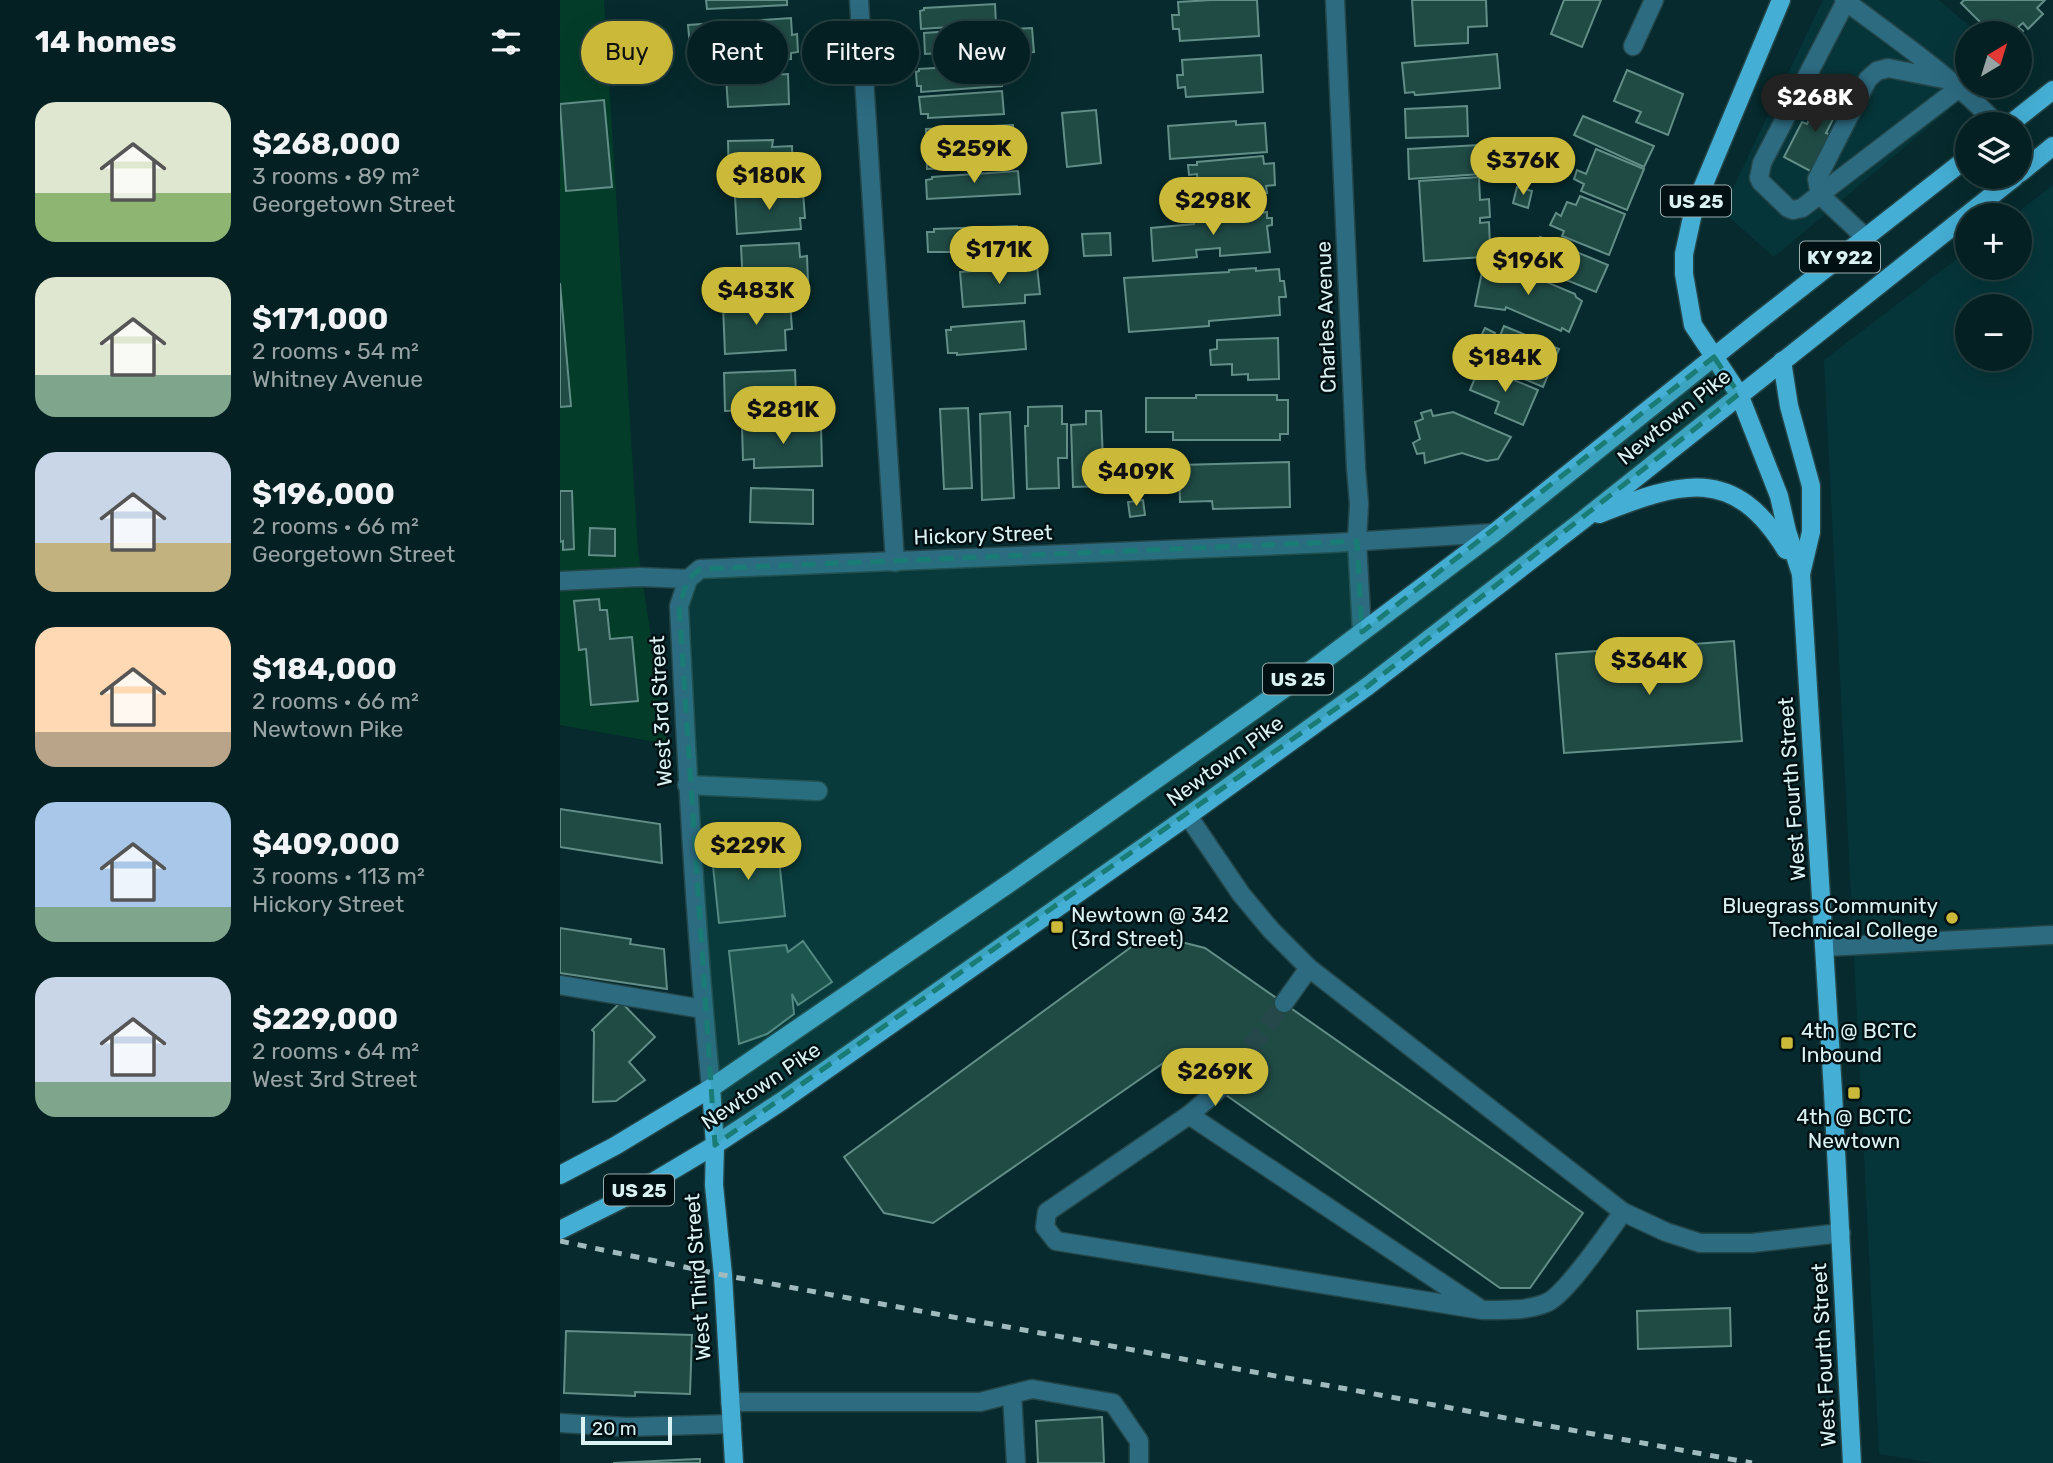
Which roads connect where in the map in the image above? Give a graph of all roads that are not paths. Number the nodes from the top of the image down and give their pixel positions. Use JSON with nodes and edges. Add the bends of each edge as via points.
{"nodes":[{"id":1,"x":859,"y":0,"type":"edge"},
{"id":2,"x":1335,"y":0,"type":"edge"},
{"id":3,"x":1654,"y":0,"type":"edge"},
{"id":4,"x":1781,"y":0,"type":"edge"},
{"id":5,"x":1845,"y":1,"type":"edge"},
{"id":6,"x":1633,"y":46,"type":"dead end"},
{"id":7,"x":1954,"y":84,"type":"junction"},
{"id":8,"x":2053,"y":90,"type":"edge"},
{"id":9,"x":1984,"y":112,"type":"edge"},
{"id":10,"x":2025,"y":112,"type":"edge"},
{"id":11,"x":2053,"y":146,"type":"edge"},
{"id":12,"x":2032,"y":163,"type":"edge"},
{"id":13,"x":1955,"y":167,"type":"edge"},
{"id":14,"x":2000,"y":189,"type":"edge"},
{"id":15,"x":1820,"y":195,"type":"junction"},
{"id":16,"x":1865,"y":237,"type":"junction"},
{"id":17,"x":1714,"y":357,"type":"junction"},
{"id":18,"x":1782,"y":361,"type":"junction"},
{"id":19,"x":1740,"y":394,"type":"junction"},
{"id":20,"x":1583,"y":520,"type":"junction"},
{"id":21,"x":1494,"y":533,"type":"junction"},
{"id":22,"x":1357,"y":541,"type":"junction"},
{"id":23,"x":895,"y":562,"type":"junction"},
{"id":24,"x":1801,"y":573,"type":"junction"},
{"id":25,"x":688,"y":579,"type":"junction"},
{"id":26,"x":560,"y":581,"type":"edge"},
{"id":27,"x":1362,"y":632,"type":"junction"},
{"id":28,"x":687,"y":785,"type":"junction"},
{"id":29,"x":818,"y":791,"type":"dead end"},
{"id":30,"x":1188,"y":816,"type":"junction"},
{"id":31,"x":2053,"y":935,"type":"edge"},
{"id":32,"x":1825,"y":947,"type":"junction"},
{"id":33,"x":1309,"y":968,"type":"junction"},
{"id":34,"x":560,"y":985,"type":"edge"},
{"id":35,"x":1284,"y":1003,"type":"tunnel mouth"},
{"id":36,"x":703,"y":1009,"type":"junction"},
{"id":37,"x":710,"y":1088,"type":"junction"},
{"id":38,"x":1218,"y":1090,"type":"tunnel mouth"},
{"id":39,"x":1189,"y":1115,"type":"junction"},
{"id":40,"x":715,"y":1145,"type":"junction"},
{"id":41,"x":560,"y":1175,"type":"edge"},
{"id":42,"x":1623,"y":1212,"type":"junction"},
{"id":43,"x":560,"y":1230,"type":"edge"},
{"id":44,"x":1841,"y":1233,"type":"junction"},
{"id":45,"x":1482,"y":1310,"type":"junction"},
{"id":46,"x":1012,"y":1394,"type":"junction"},
{"id":47,"x":730,"y":1402,"type":"junction"},
{"id":48,"x":560,"y":1423,"type":"edge"},
{"id":49,"x":732,"y":1424,"type":"junction"},
{"id":50,"x":734,"y":1463,"type":"edge"},
{"id":51,"x":1016,"y":1463,"type":"edge"},
{"id":52,"x":1139,"y":1463,"type":"edge"},
{"id":53,"x":1852,"y":1463,"type":"edge"}],
"edges":[{"from":1,"to":23,"type":"street"},
{"from":2,"to":22,"type":"street","name":"Charles Avenue","via":[[1359,504]]},
{"from":3,"to":6,"type":"street"},
{"from":4,"to":17,"type":"main road","number":"US 25","via":[[1687,230],[1684,274],[1693,325]]},
{"from":5,"to":7,"type":"street"},
{"from":5,"to":15,"type":"street","via":[[1759,171],[1762,183],[1793,210]]},
{"from":7,"to":9,"type":"street"},
{"from":7,"to":15,"type":"street"},
{"from":7,"to":15,"type":"street","via":[[1888,68],[1877,71],[1868,79],[1817,179]]},
{"from":8,"to":10,"type":"main road"},
{"from":11,"to":12,"type":"main road"},
{"from":13,"to":16,"type":"main road","name":"Newtown Pike","number":"KY 922"},
{"from":14,"to":18,"type":"main road","name":"Newtown Pike","number":"KY 922"},
{"from":15,"to":16,"type":"street"},
{"from":16,"to":17,"type":"main road","name":"Newtown Pike","number":"KY 922"},
{"from":17,"to":19,"type":"main road","number":"US 25"},
{"from":17,"to":21,"type":"main road","name":"Newtown Pike","number":"US 25"},
{"from":18,"to":19,"type":"main road","name":"Newtown Pike","number":"KY 922"},
{"from":18,"to":24,"type":"main road","name":"West Fourth Street","via":[[1788,406],[1811,486],[1811,532]]},
{"from":19,"to":20,"type":"main road","name":"Newtown Pike","number":"US 25"},
{"from":19,"to":24,"type":"main road","name":"West Fourth Street","via":[[1779,496]]},
{"from":20,"to":24,"type":"main road","name":"West Fourth Street","via":[[1680,487],[1726,492],[1749,504],[1771,525]]},
{"from":20,"to":30,"type":"main road","name":"Newtown Pike","number":"US 25","via":[[1368,686]]},
{"from":21,"to":22,"type":"street","name":"Hickory Street"},
{"from":21,"to":27,"type":"main road","name":"Newtown Pike","number":"US 25"},
{"from":22,"to":23,"type":"street","name":"Hickory Street"},
{"from":22,"to":27,"type":"street","name":"Charles Avenue"},
{"from":23,"to":25,"type":"street","name":"Hickory Street","via":[[700,569]]},
{"from":24,"to":32,"type":"main road","name":"West Fourth Street"},
{"from":25,"to":26,"type":"street"},
{"from":25,"to":28,"type":"street","name":"West 3rd Street","via":[[679,606]]},
{"from":27,"to":37,"type":"main road","name":"Newtown Pike","number":"US 25","via":[[1014,880]]},
{"from":28,"to":29,"type":"street"},
{"from":28,"to":36,"type":"street","name":"West 3rd Street"},
{"from":30,"to":33,"type":"street","via":[[1241,894]]},
{"from":30,"to":40,"type":"main road","name":"Newtown Pike","number":"US 25"},
{"from":31,"to":32,"type":"street"},
{"from":32,"to":44,"type":"main road","name":"West Fourth Street"},
{"from":33,"to":35,"type":"street"},
{"from":33,"to":42,"type":"street"},
{"from":34,"to":36,"type":"street"},
{"from":36,"to":37,"type":"street","name":"West 3rd Street"},
{"from":37,"to":40,"type":"main road","name":"West Third Street"},
{"from":37,"to":41,"type":"main road","name":"Newtown Pike","number":"US 25"},
{"from":38,"to":39,"type":"street"},
{"from":39,"to":45,"type":"street"},
{"from":39,"to":45,"type":"street","via":[[1047,1212],[1045,1227],[1056,1241]]},
{"from":40,"to":43,"type":"main road","name":"Newtown Pike","number":"US 25"},
{"from":40,"to":47,"type":"main road","name":"West Third Street"},
{"from":42,"to":44,"type":"street","via":[[1700,1243],[1752,1243]]},
{"from":42,"to":45,"type":"street","via":[[1578,1273],[1548,1303]]},
{"from":44,"to":53,"type":"main road","name":"West Fourth Street"},
{"from":46,"to":47,"type":"street","via":[[980,1402]]},
{"from":46,"to":51,"type":"street"},
{"from":46,"to":52,"type":"street","via":[[1032,1389],[1113,1403],[1139,1441]]},
{"from":47,"to":49,"type":"main road","name":"West Third Street"},
{"from":48,"to":49,"type":"street","via":[[627,1427]]},
{"from":49,"to":50,"type":"main road","name":"West Third Street"}]}
